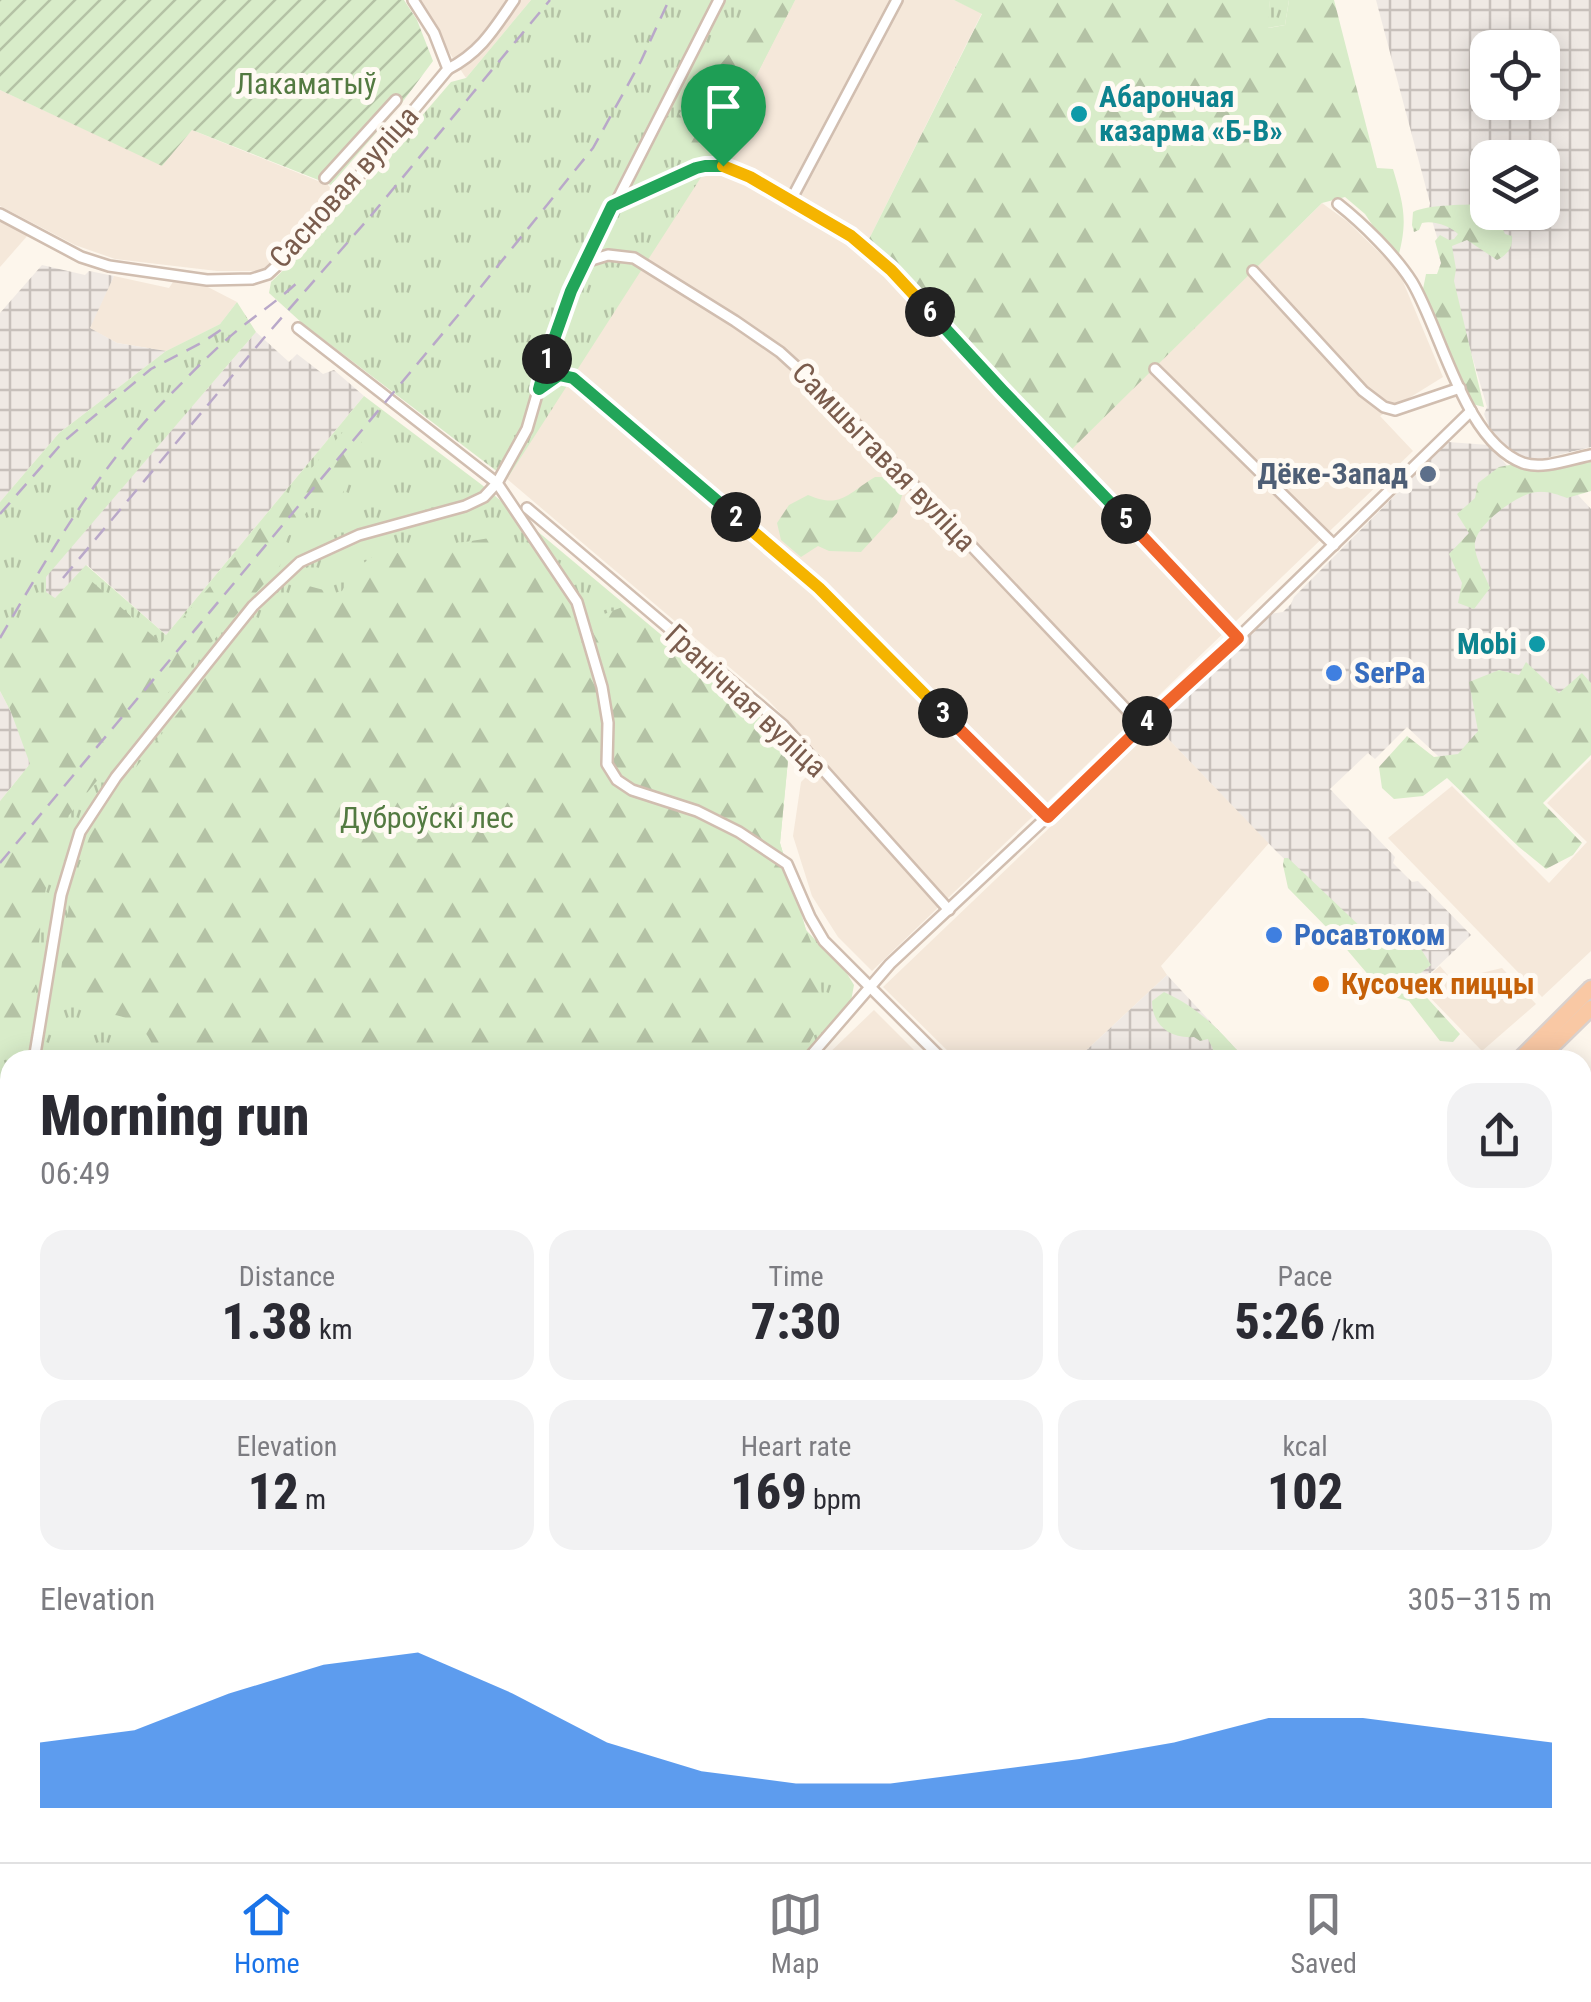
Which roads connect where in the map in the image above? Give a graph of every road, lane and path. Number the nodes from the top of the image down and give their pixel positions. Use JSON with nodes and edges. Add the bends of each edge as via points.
{"nodes":[{"id":1,"x":413,"y":0,"type":"edge"},
{"id":2,"x":514,"y":0,"type":"edge"},
{"id":3,"x":719,"y":0,"type":"edge"},
{"id":4,"x":897,"y":0,"type":"edge"},
{"id":5,"x":448,"y":69,"type":"junction"},
{"id":6,"x":396,"y":100,"type":"dead end"},
{"id":7,"x":325,"y":178,"type":"dead end"},
{"id":8,"x":791,"y":200,"type":"junction"},
{"id":9,"x":1338,"y":204,"type":"dead end"},
{"id":10,"x":612,"y":206,"type":"junction"},
{"id":11,"x":0,"y":214,"type":"edge"},
{"id":12,"x":585,"y":262,"type":"junction"},
{"id":13,"x":1254,"y":272,"type":"dead end"},
{"id":14,"x":298,"y":328,"type":"dead end"},
{"id":15,"x":1156,"y":369,"type":"dead end"},
{"id":16,"x":1460,"y":388,"type":"junction"},
{"id":17,"x":539,"y":389,"type":"junction"},
{"id":18,"x":1471,"y":411,"type":"junction"},
{"id":19,"x":1591,"y":455,"type":"edge"},
{"id":20,"x":497,"y":483,"type":"junction"},
{"id":21,"x":526,"y":508,"type":"dead end"},
{"id":22,"x":1334,"y":545,"type":"junction"},
{"id":23,"x":1238,"y":638,"type":"junction"},
{"id":24,"x":1142,"y":726,"type":"junction"},
{"id":25,"x":1048,"y":817,"type":"junction"},
{"id":26,"x":950,"y":910,"type":"junction"},
{"id":27,"x":870,"y":987,"type":"junction"},
{"id":28,"x":1591,"y":988,"type":"edge"},
{"id":29,"x":1591,"y":1008,"type":"edge"},
{"id":30,"x":36,"y":1050,"type":"edge"},
{"id":31,"x":816,"y":1050,"type":"edge"},
{"id":32,"x":934,"y":1050,"type":"edge"},
{"id":33,"x":1529,"y":1050,"type":"edge"},
{"id":34,"x":1548,"y":1050,"type":"edge"}],
"edges":[{"from":1,"to":5,"type":"street"},
{"from":2,"to":5,"type":"street","name":"Сасновая вуліца","via":[[478,50]]},
{"from":3,"to":10,"type":"street"},
{"from":4,"to":8,"type":"street"},
{"from":5,"to":11,"type":"street","name":"Сасновая вуліца","via":[[308,237],[252,280],[110,266]]},
{"from":6,"to":7,"type":"street"},
{"from":8,"to":10,"type":"street","via":[[715,165]]},
{"from":8,"to":23,"type":"street","via":[[839,227],[891,270]]},
{"from":9,"to":16,"type":"street","via":[[1411,281]]},
{"from":10,"to":12,"type":"street"},
{"from":12,"to":17,"type":"street"},
{"from":12,"to":24,"type":"street","name":"Самшытавая вуліца","via":[[608,255],[634,258],[780,352]]},
{"from":13,"to":16,"type":"street","via":[[1384,408]]},
{"from":14,"to":20,"type":"street"},
{"from":15,"to":22,"type":"street"},
{"from":16,"to":18,"type":"street"},
{"from":17,"to":20,"type":"street","via":[[527,429]]},
{"from":17,"to":25,"type":"street","via":[[559,375],[578,381],[819,588]]},
{"from":18,"to":19,"type":"street","via":[[1496,444],[1524,463]]},
{"from":18,"to":22,"type":"street"},
{"from":20,"to":27,"type":"street","via":[[577,602],[602,686],[611,774],[632,790],[739,832],[788,864],[824,941]]},
{"from":20,"to":30,"type":"street","via":[[465,506],[359,535],[300,562],[253,606],[80,832],[61,895]]},
{"from":21,"to":26,"type":"street","name":"Гранічная вуліца","via":[[783,725]]},
{"from":22,"to":23,"type":"street"},
{"from":23,"to":24,"type":"street"},
{"from":24,"to":25,"type":"street"},
{"from":25,"to":26,"type":"street"},
{"from":26,"to":27,"type":"street"},
{"from":27,"to":31,"type":"street"},
{"from":27,"to":32,"type":"street"},
{"from":28,"to":33,"type":"highway"},
{"from":29,"to":34,"type":"highway"}]}
